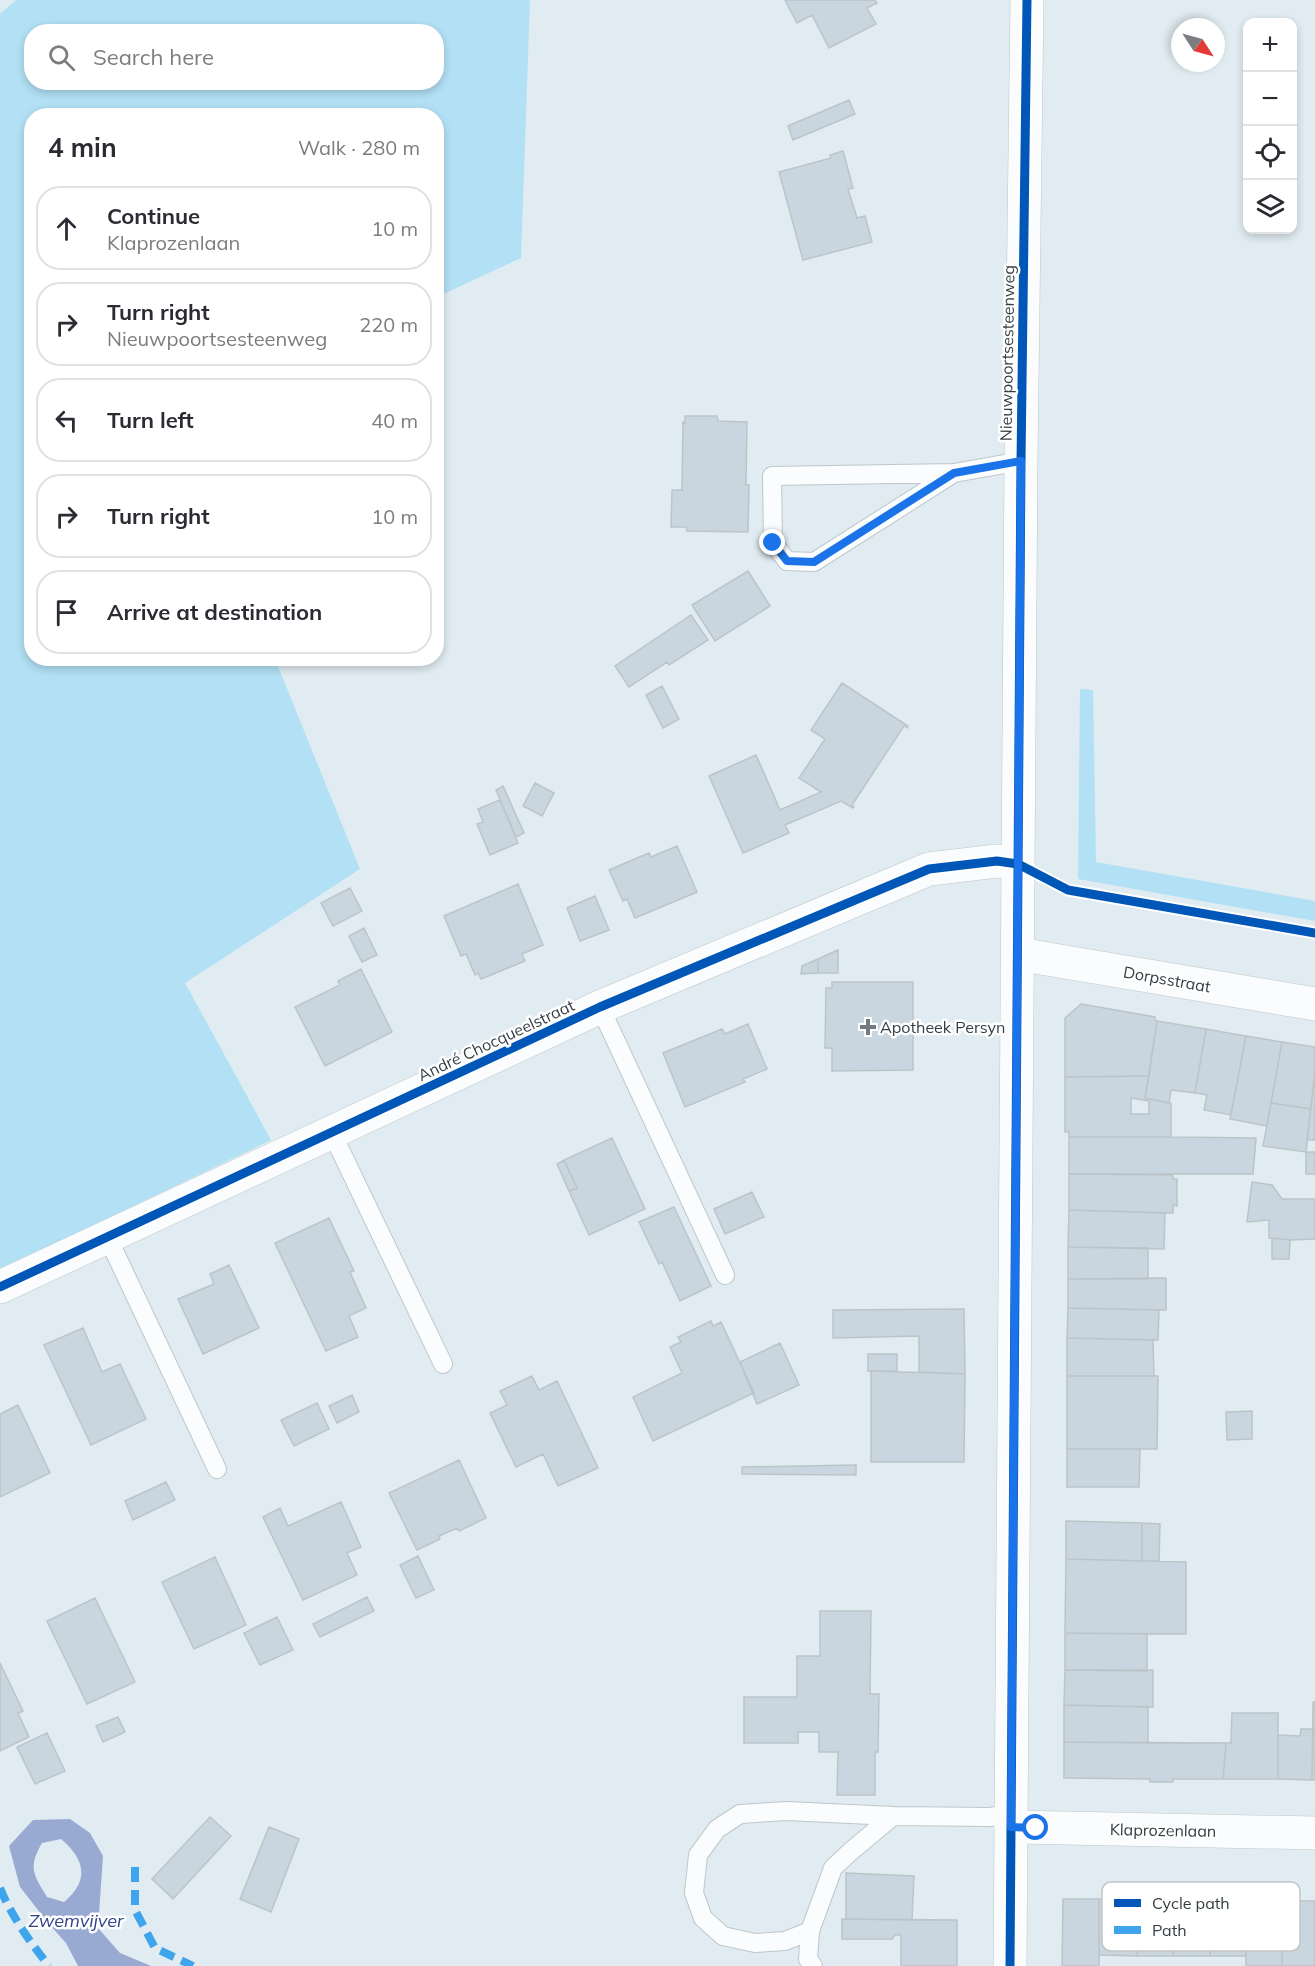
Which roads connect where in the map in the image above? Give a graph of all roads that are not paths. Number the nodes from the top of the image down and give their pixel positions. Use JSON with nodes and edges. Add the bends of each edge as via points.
{"nodes":[{"id":1,"x":1027,"y":0,"type":"edge"},
{"id":2,"x":1021,"y":461,"type":"junction"},
{"id":3,"x":954,"y":473,"type":"junction"},
{"id":4,"x":1018,"y":864,"type":"junction"},
{"id":5,"x":1018,"y":954,"type":"junction"},
{"id":6,"x":1315,"y":1004,"type":"edge"},
{"id":7,"x":600,"y":1007,"type":"junction"},
{"id":8,"x":332,"y":1133,"type":"junction"},
{"id":9,"x":108,"y":1238,"type":"junction"},
{"id":10,"x":725,"y":1275,"type":"dead end"},
{"id":11,"x":0,"y":1287,"type":"edge"},
{"id":12,"x":443,"y":1364,"type":"dead end"},
{"id":13,"x":217,"y":1469,"type":"dead end"},
{"id":14,"x":893,"y":1816,"type":"junction"},
{"id":15,"x":1011,"y":1821,"type":"junction"},
{"id":16,"x":1315,"y":1833,"type":"edge"},
{"id":17,"x":810,"y":1932,"type":"junction"},
{"id":18,"x":813,"y":1966,"type":"edge"},
{"id":19,"x":1010,"y":1966,"type":"edge"}],
"edges":[{"from":1,"to":2,"type":"main road","name":"Nieuwpoortsesteenweg"},
{"from":2,"to":3,"type":"lane"},
{"from":2,"to":4,"type":"main road","name":"Nieuwpoortsesteenweg"},
{"from":3,"to":3,"type":"lane","via":[[772,476],[773,543],[787,561],[814,562]]},
{"from":4,"to":5,"type":"main road","name":"Nieuwpoortsesteenweg"},
{"from":4,"to":7,"type":"main road","name":"André Chocqueelstraat","via":[[997,861],[929,869]]},
{"from":5,"to":6,"type":"main road","name":"Dorpsstraat"},
{"from":5,"to":15,"type":"main road","name":"Nieuwpoortsesteenweg"},
{"from":7,"to":8,"type":"main road","name":"André Chocqueelstraat"},
{"from":7,"to":10,"type":"lane"},
{"from":8,"to":9,"type":"main road","name":"André Chocqueelstraat"},
{"from":8,"to":12,"type":"lane"},
{"from":9,"to":11,"type":"main road","name":"André Chocqueelstraat"},
{"from":9,"to":13,"type":"lane"},
{"from":14,"to":15,"type":"lane","via":[[990,1816]]},
{"from":14,"to":17,"type":"lane","via":[[833,1868]]},
{"from":14,"to":17,"type":"lane","via":[[787,1811],[740,1814],[717,1829],[698,1855],[694,1893],[703,1918],[723,1936],[755,1943],[785,1941]]},
{"from":15,"to":16,"type":"main road","name":"Klaprozenlaan"},
{"from":15,"to":19,"type":"main road","name":"Nieuwpoortsesteenweg"},
{"from":17,"to":18,"type":"lane","via":[[808,1959]]}]}
